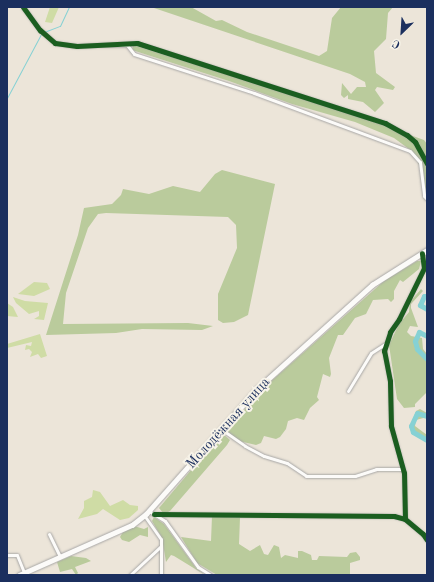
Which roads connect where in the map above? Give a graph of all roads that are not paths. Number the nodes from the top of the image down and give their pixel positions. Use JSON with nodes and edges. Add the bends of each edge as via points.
{"nodes":[{"id":1,"x":23,"y":7,"type":"edge"},
{"id":2,"x":97,"y":44,"type":"junction"},
{"id":3,"x":427,"y":164,"type":"edge"},
{"id":4,"x":427,"y":199,"type":"edge"},
{"id":5,"x":425,"y":252,"type":"edge"},
{"id":6,"x":385,"y":344,"type":"junction"},
{"id":7,"x":348,"y":391,"type":"dead end"},
{"id":8,"x":221,"y":429,"type":"junction"},
{"id":9,"x":402,"y":468,"type":"junction"},
{"id":10,"x":149,"y":511,"type":"junction"},
{"id":11,"x":154,"y":514,"type":"junction"},
{"id":12,"x":144,"y":515,"type":"junction"},
{"id":13,"x":405,"y":519,"type":"junction"},
{"id":14,"x":49,"y":534,"type":"dead end"},
{"id":15,"x":427,"y":540,"type":"edge"},
{"id":16,"x":161,"y":546,"type":"junction"},
{"id":17,"x":7,"y":555,"type":"edge"},
{"id":18,"x":60,"y":557,"type":"junction"},
{"id":19,"x":24,"y":572,"type":"junction"},
{"id":20,"x":19,"y":575,"type":"edge"},
{"id":21,"x":130,"y":575,"type":"edge"},
{"id":22,"x":161,"y":575,"type":"edge"},
{"id":23,"x":211,"y":575,"type":"edge"}],
"edges":[{"from":1,"to":2,"type":"street","via":[[51,41],[77,46]]},
{"from":2,"to":3,"type":"street","via":[[127,42],[143,45],[385,123],[415,142]]},
{"from":2,"to":4,"type":"street","via":[[127,46],[134,54],[254,93],[403,148],[415,155],[420,162],[424,196]]},
{"from":5,"to":6,"type":"street","via":[[424,268]]},
{"from":5,"to":8,"type":"main road","name":"Молодёжная улица","via":[[366,290],[256,389]]},
{"from":6,"to":7,"type":"street","via":[[371,353]]},
{"from":6,"to":9,"type":"street","via":[[391,426]]},
{"from":8,"to":9,"type":"street","via":[[241,444],[264,456],[287,463],[306,476],[355,476],[376,469]]},
{"from":8,"to":10,"type":"main road","name":"Молодёжная улица"},
{"from":9,"to":13,"type":"street"},
{"from":10,"to":11,"type":"street"},
{"from":10,"to":12,"type":"main road","name":"Молодёжная улица"},
{"from":11,"to":13,"type":"street","via":[[350,515],[394,516]]},
{"from":11,"to":23,"type":"street","via":[[165,521],[198,567]]},
{"from":12,"to":16,"type":"street","via":[[158,532]]},
{"from":12,"to":18,"type":"main road","name":"Молодёжная улица","via":[[132,525]]},
{"from":13,"to":15,"type":"street"},
{"from":14,"to":18,"type":"street"},
{"from":16,"to":21,"type":"street"},
{"from":16,"to":22,"type":"street"},
{"from":17,"to":19,"type":"street","via":[[17,555]]},
{"from":18,"to":19,"type":"main road","name":"Молодёжная улица"},
{"from":19,"to":20,"type":"main road","name":"Молодёжная улица"}]}
